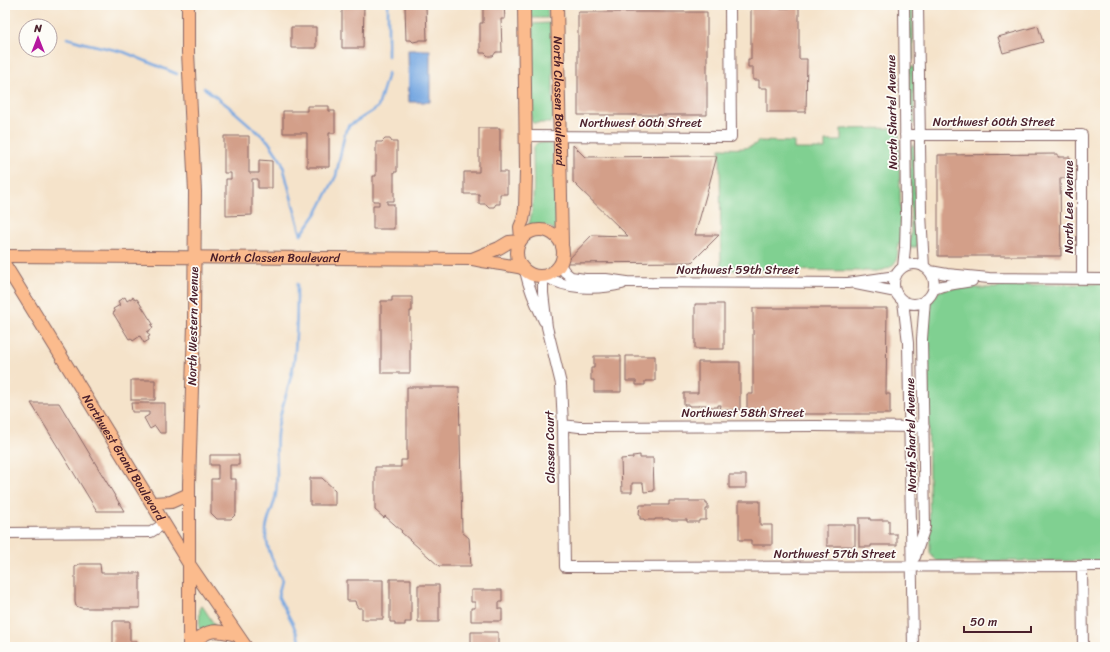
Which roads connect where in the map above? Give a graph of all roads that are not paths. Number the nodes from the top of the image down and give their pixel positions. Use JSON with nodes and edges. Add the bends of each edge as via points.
{"nodes":[{"id":1,"x":188,"y":5,"type":"edge"},
{"id":2,"x":524,"y":5,"type":"edge"},
{"id":3,"x":557,"y":5,"type":"edge"},
{"id":4,"x":730,"y":5,"type":"edge"},
{"id":5,"x":904,"y":5,"type":"edge"},
{"id":6,"x":918,"y":5,"type":"edge"},
{"id":7,"x":560,"y":135,"type":"junction"},
{"id":8,"x":905,"y":135,"type":"junction"},
{"id":9,"x":920,"y":135,"type":"junction"},
{"id":10,"x":1082,"y":135,"type":"joint"},
{"id":11,"x":526,"y":136,"type":"junction"},
{"id":12,"x":521,"y":240,"type":"junction"},
{"id":13,"x":562,"y":244,"type":"junction"},
{"id":14,"x":5,"y":256,"type":"edge"},
{"id":15,"x":194,"y":257,"type":"junction"},
{"id":16,"x":472,"y":260,"type":"junction"},
{"id":17,"x":5,"y":265,"type":"edge"},
{"id":18,"x":560,"y":265,"type":"junction"},
{"id":19,"x":903,"y":267,"type":"junction"},
{"id":20,"x":524,"y":269,"type":"junction"},
{"id":21,"x":927,"y":269,"type":"junction"},
{"id":22,"x":544,"y":276,"type":"junction"},
{"id":23,"x":896,"y":276,"type":"junction"},
{"id":24,"x":989,"y":278,"type":"junction"},
{"id":25,"x":1082,"y":279,"type":"junction"},
{"id":26,"x":1105,"y":279,"type":"edge"},
{"id":27,"x":627,"y":282,"type":"junction"},
{"id":28,"x":848,"y":283,"type":"junction"},
{"id":29,"x":934,"y":289,"type":"junction"},
{"id":30,"x":896,"y":292,"type":"junction"},
{"id":31,"x":925,"y":300,"type":"junction"},
{"id":32,"x":903,"y":301,"type":"junction"},
{"id":33,"x":547,"y":327,"type":"junction"},
{"id":34,"x":563,"y":425,"type":"junction"},
{"id":35,"x":909,"y":426,"type":"junction"},
{"id":36,"x":924,"y":427,"type":"junction"},
{"id":37,"x":189,"y":494,"type":"junction"},
{"id":38,"x":152,"y":503,"type":"junction"},
{"id":39,"x":164,"y":524,"type":"junction"},
{"id":40,"x":5,"y":533,"type":"edge"},
{"id":41,"x":189,"y":564,"type":"junction"},
{"id":42,"x":1082,"y":566,"type":"junction"},
{"id":43,"x":1105,"y":566,"type":"edge"},
{"id":44,"x":565,"y":567,"type":"joint"},
{"id":45,"x":912,"y":567,"type":"junction"},
{"id":46,"x":237,"y":635,"type":"junction"},
{"id":47,"x":189,"y":646,"type":"edge"},
{"id":48,"x":246,"y":647,"type":"edge"},
{"id":49,"x":913,"y":647,"type":"edge"},
{"id":50,"x":1083,"y":647,"type":"edge"}],
"edges":[{"from":1,"to":15,"type":"main road","name":"North Western Avenue","via":[[195,192]]},
{"from":2,"to":11,"type":"main road"},
{"from":3,"to":7,"type":"main road","name":"North Classen Boulevard"},
{"from":4,"to":7,"type":"street","name":"Northwest 60th Street","via":[[732,137]]},
{"from":5,"to":8,"type":"street","name":"North Shartel Avenue"},
{"from":6,"to":9,"type":"street"},
{"from":7,"to":11,"type":"street","name":"Northwest 60th Street"},
{"from":7,"to":13,"type":"main road","name":"North Classen Boulevard"},
{"from":8,"to":9,"type":"street","name":"Northwest 60th Street"},
{"from":8,"to":19,"type":"street","name":"North Shartel Avenue","via":[[906,213]]},
{"from":9,"to":10,"type":"street","name":"Northwest 60th Street"},
{"from":9,"to":21,"type":"street","via":[[921,214]]},
{"from":10,"to":25,"type":"street","name":"North Lee Avenue"},
{"from":11,"to":12,"type":"main road","via":[[525,209],[520,227]]},
{"from":12,"to":13,"type":"main road","name":"North Classen Boulevard","via":[[531,231],[543,230],[555,234]]},
{"from":12,"to":16,"type":"main road","name":"North Classen Boulevard","via":[[509,242]]},
{"from":12,"to":20,"type":"main road","via":[[517,256]]},
{"from":13,"to":18,"type":"main road","name":"North Classen Boulevard","via":[[564,255]]},
{"from":14,"to":15,"type":"main road","name":"North Classen Boulevard"},
{"from":15,"to":16,"type":"main road","name":"North Classen Boulevard"},
{"from":15,"to":37,"type":"main road","name":"North Western Avenue"},
{"from":16,"to":20,"type":"main road","name":"North Classen Boulevard"},
{"from":17,"to":38,"type":"main road","name":"Northwest Grand Boulevard"},
{"from":18,"to":22,"type":"main road","via":[[554,272]]},
{"from":18,"to":27,"type":"street","name":"Northwest 59th Street","via":[[572,277]]},
{"from":19,"to":21,"type":"street","via":[[919,264]]},
{"from":19,"to":23,"type":"street"},
{"from":20,"to":22,"type":"main road","name":"North Classen Boulevard","via":[[533,275]]},
{"from":20,"to":33,"type":"street","name":"Classen Court","via":[[535,303]]},
{"from":21,"to":24,"type":"street","via":[[947,274]]},
{"from":21,"to":29,"type":"street","via":[[933,277]]},
{"from":22,"to":27,"type":"street","name":"Northwest 59th Street","via":[[554,282],[578,287],[609,287]]},
{"from":22,"to":33,"type":"street","name":"Classen Court"},
{"from":23,"to":28,"type":"street","name":"Northwest 59th Street"},
{"from":23,"to":30,"type":"street"},
{"from":24,"to":25,"type":"street"},
{"from":24,"to":29,"type":"street"},
{"from":25,"to":26,"type":"street"},
{"from":27,"to":28,"type":"street","name":"Northwest 59th Street"},
{"from":28,"to":30,"type":"street","name":"Northwest 59th Street"},
{"from":29,"to":31,"type":"street"},
{"from":30,"to":32,"type":"street"},
{"from":31,"to":32,"type":"street","via":[[915,304]]},
{"from":31,"to":36,"type":"street","name":"North Shartel Avenue","via":[[922,339]]},
{"from":32,"to":35,"type":"street","name":"North Shartel Avenue","via":[[908,343]]},
{"from":33,"to":34,"type":"street","name":"Classen Court","via":[[561,384]]},
{"from":34,"to":35,"type":"street","name":"Northwest 58th Street"},
{"from":34,"to":44,"type":"street","name":"Classen Court"},
{"from":35,"to":36,"type":"street","name":"Northwest 58th Street"},
{"from":35,"to":45,"type":"street","name":"North Shartel Avenue"},
{"from":36,"to":45,"type":"street","name":"North Shartel Avenue","via":[[925,527]]},
{"from":37,"to":38,"type":"main road","via":[[171,502]]},
{"from":37,"to":41,"type":"main road","name":"North Western Avenue"},
{"from":38,"to":39,"type":"main road","name":"Northwest Grand Boulevard"},
{"from":39,"to":40,"type":"street","via":[[151,532]]},
{"from":39,"to":41,"type":"main road","name":"Northwest Grand Boulevard"},
{"from":41,"to":46,"type":"main road","name":"Northwest Grand Boulevard"},
{"from":41,"to":47,"type":"main road","name":"North Western Avenue"},
{"from":42,"to":43,"type":"street","name":"Northwest 57th Street"},
{"from":42,"to":45,"type":"street","name":"Northwest 57th Street"},
{"from":42,"to":50,"type":"street"},
{"from":44,"to":45,"type":"street","name":"Northwest 57th Street"},
{"from":45,"to":49,"type":"street","name":"North Shartel Avenue"},
{"from":46,"to":47,"type":"main road","via":[[211,631]]},
{"from":46,"to":48,"type":"main road","name":"Northwest Grand Boulevard"}]}
